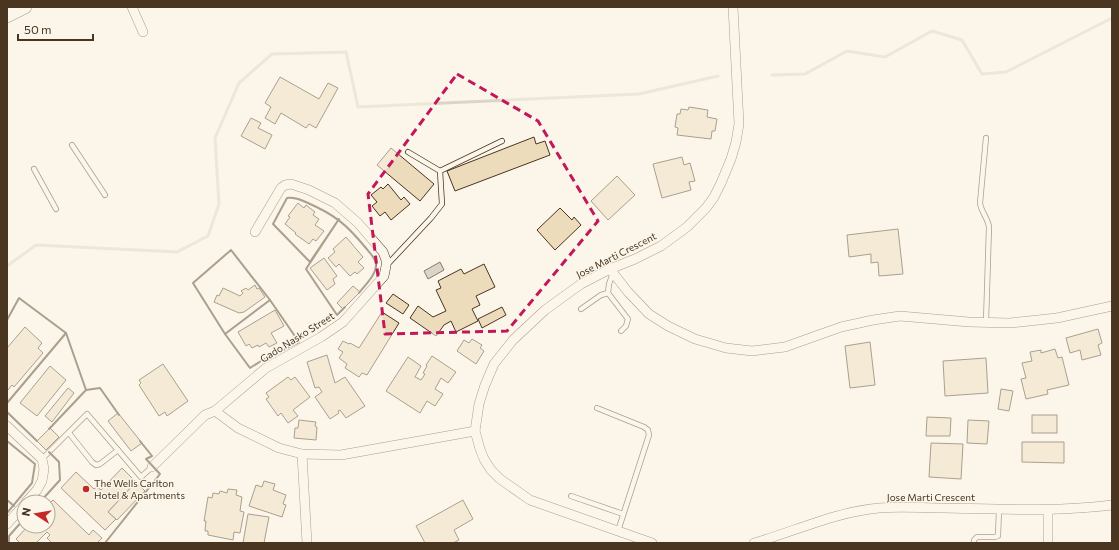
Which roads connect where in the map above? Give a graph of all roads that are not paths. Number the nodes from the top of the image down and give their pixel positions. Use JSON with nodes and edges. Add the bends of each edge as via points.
{"nodes":[{"id":1,"x":25,"y":7,"type":"edge"},
{"id":2,"x":132,"y":7,"type":"edge"},
{"id":3,"x":733,"y":7,"type":"edge"},
{"id":4,"x":7,"y":16,"type":"edge"},
{"id":5,"x":143,"y":32,"type":"dead end"},
{"id":6,"x":986,"y":138,"type":"dead end"},
{"id":7,"x":502,"y":141,"type":"dead end"},
{"id":8,"x":72,"y":145,"type":"dead end"},
{"id":9,"x":408,"y":152,"type":"dead end"},
{"id":10,"x":34,"y":169,"type":"dead end"},
{"id":11,"x":440,"y":171,"type":"junction"},
{"id":12,"x":105,"y":195,"type":"dead end"},
{"id":13,"x":56,"y":209,"type":"dead end"},
{"id":14,"x":255,"y":232,"type":"dead end"},
{"id":15,"x":386,"y":266,"type":"junction"},
{"id":16,"x":612,"y":271,"type":"junction"},
{"id":17,"x":608,"y":293,"type":"junction"},
{"id":18,"x":1112,"y":306,"type":"edge"},
{"id":19,"x":580,"y":309,"type":"dead end"},
{"id":20,"x":986,"y":322,"type":"junction"},
{"id":21,"x":621,"y":331,"type":"dead end"},
{"id":22,"x":597,"y":408,"type":"dead end"},
{"id":23,"x":215,"y":411,"type":"junction"},
{"id":24,"x":7,"y":426,"type":"edge"},
{"id":25,"x":475,"y":431,"type":"junction"},
{"id":26,"x":69,"y":433,"type":"junction"},
{"id":27,"x":118,"y":450,"type":"junction"},
{"id":28,"x":302,"y":454,"type":"junction"},
{"id":29,"x":42,"y":459,"type":"junction"},
{"id":30,"x":152,"y":467,"type":"joint"},
{"id":31,"x":33,"y":494,"type":"edge"},
{"id":32,"x":571,"y":496,"type":"dead end"},
{"id":33,"x":1112,"y":505,"type":"edge"},
{"id":34,"x":998,"y":509,"type":"junction"},
{"id":35,"x":1048,"y":510,"type":"junction"},
{"id":36,"x":16,"y":514,"type":"edge"},
{"id":37,"x":623,"y":514,"type":"junction"},
{"id":38,"x":7,"y":524,"type":"edge"},
{"id":39,"x":618,"y":531,"type":"junction"},
{"id":40,"x":307,"y":543,"type":"edge"},
{"id":41,"x":652,"y":543,"type":"edge"},
{"id":42,"x":754,"y":543,"type":"edge"},
{"id":43,"x":974,"y":543,"type":"edge"},
{"id":44,"x":1048,"y":543,"type":"edge"}],
"edges":[{"from":1,"to":4,"type":"main road"},
{"from":2,"to":5,"type":"street"},
{"from":3,"to":16,"type":"street","name":"Jose Marti Crescent","via":[[739,124],[736,142],[722,183],[706,208],[687,227],[661,246]]},
{"from":6,"to":20,"type":"lane","via":[[980,208],[990,227]]},
{"from":7,"to":11,"type":"lane"},
{"from":8,"to":12,"type":"lane"},
{"from":9,"to":11,"type":"lane"},
{"from":10,"to":13,"type":"lane"},
{"from":11,"to":15,"type":"lane","via":[[442,204]]},
{"from":14,"to":15,"type":"street","via":[[280,188],[285,184],[291,184],[335,203],[358,223],[383,252]]},
{"from":15,"to":23,"type":"street","name":"Gado Nasko Street","via":[[384,276],[343,322],[266,368]]},
{"from":16,"to":17,"type":"lane"},
{"from":16,"to":20,"type":"street","via":[[649,314],[695,339],[726,348],[752,351],[785,347],[841,327],[900,316]]},
{"from":16,"to":25,"type":"street","name":"Jose Marti Crescent","via":[[575,288],[545,310],[513,340],[494,364],[485,385],[478,404]]},
{"from":17,"to":19,"type":"lane"},
{"from":17,"to":21,"type":"lane","via":[[628,319]]},
{"from":18,"to":20,"type":"street","via":[[1057,318],[1010,323]]},
{"from":22,"to":37,"type":"lane","via":[[648,430],[649,435]]},
{"from":23,"to":28,"type":"street","via":[[238,428],[279,448]]},
{"from":23,"to":30,"type":"street","name":"Gado Nasko Street","via":[[205,415]]},
{"from":24,"to":29,"type":"street"},
{"from":25,"to":28,"type":"street","via":[[341,455]]},
{"from":25,"to":39,"type":"street","name":"Jose Marti Crescent","via":[[484,459],[491,470],[530,500]]},
{"from":26,"to":27,"type":"lane","via":[[96,465]]},
{"from":26,"to":27,"type":"lane","via":[[88,414]]},
{"from":26,"to":29,"type":"lane"},
{"from":27,"to":30,"type":"lane","via":[[141,477]]},
{"from":28,"to":40,"type":"street"},
{"from":29,"to":31,"type":"street","via":[[42,481]]},
{"from":32,"to":37,"type":"lane"},
{"from":33,"to":35,"type":"street","name":"Jose Marti Crescent"},
{"from":34,"to":35,"type":"street","name":"Jose Marti Crescent"},
{"from":34,"to":42,"type":"street","name":"Jose Marti Crescent","via":[[880,508],[850,512]]},
{"from":34,"to":43,"type":"lane","via":[[998,536],[977,537]]},
{"from":35,"to":44,"type":"street"},
{"from":36,"to":38,"type":"street"},
{"from":37,"to":39,"type":"lane"},
{"from":39,"to":41,"type":"street","name":"Jose Marti Crescent"}]}
